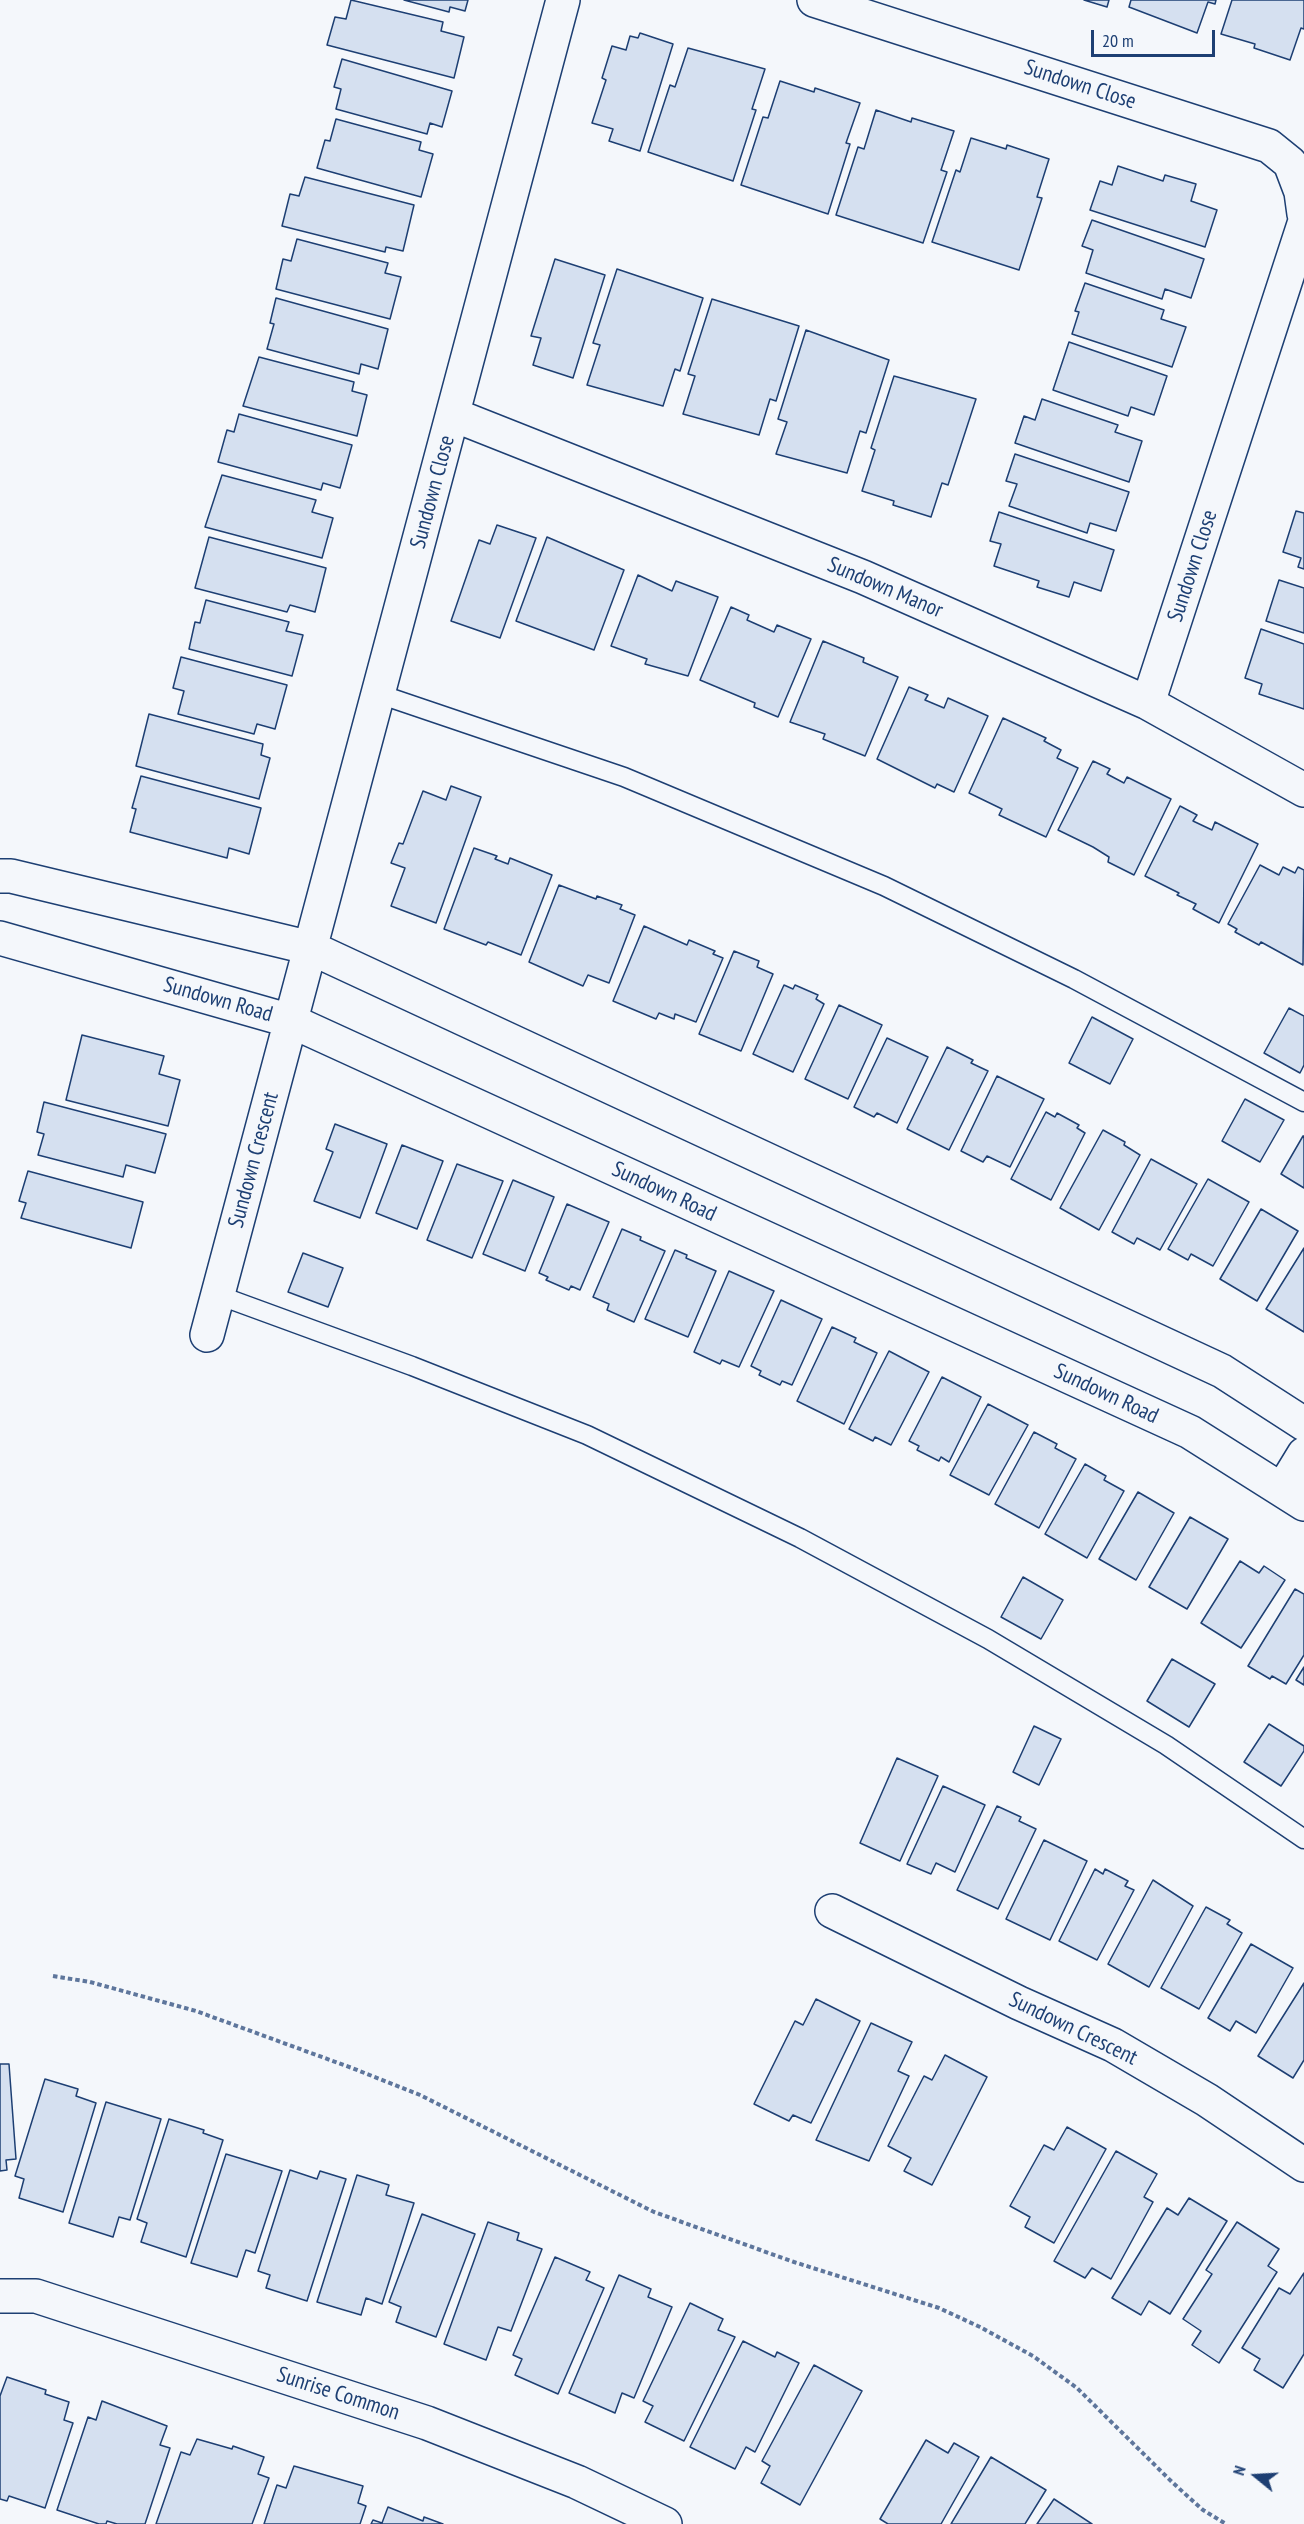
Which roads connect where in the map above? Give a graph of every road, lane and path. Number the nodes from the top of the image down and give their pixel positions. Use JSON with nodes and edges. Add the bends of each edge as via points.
{"nodes":[{"id":1,"x":563,"y":0,"type":"edge"},
{"id":2,"x":814,"y":0,"type":"edge"},
{"id":3,"x":1304,"y":214,"type":"edge"},
{"id":4,"x":1304,"y":224,"type":"edge"},
{"id":5,"x":454,"y":415,"type":"junction"},
{"id":6,"x":379,"y":694,"type":"junction"},
{"id":7,"x":1148,"y":703,"type":"junction"},
{"id":8,"x":1304,"y":790,"type":"edge"},
{"id":9,"x":0,"y":876,"type":"edge"},
{"id":10,"x":0,"y":938,"type":"edge"},
{"id":11,"x":311,"y":948,"type":"junction"},
{"id":12,"x":301,"y":984,"type":"joint"},
{"id":13,"x":291,"y":1021,"type":"junction"},
{"id":14,"x":1304,"y":1102,"type":"edge"},
{"id":15,"x":218,"y":1295,"type":"junction"},
{"id":16,"x":207,"y":1335,"type":"dead end"},
{"id":17,"x":1304,"y":1424,"type":"edge"},
{"id":18,"x":1304,"y":1454,"type":"edge"},
{"id":19,"x":1293,"y":1497,"type":"edge"},
{"id":20,"x":1304,"y":1839,"type":"edge"},
{"id":21,"x":832,"y":1911,"type":"dead end"},
{"id":22,"x":53,"y":1976,"type":"dead end"},
{"id":23,"x":1304,"y":2165,"type":"edge"},
{"id":24,"x":0,"y":2296,"type":"edge"},
{"id":25,"x":665,"y":2524,"type":"edge"},
{"id":26,"x":1226,"y":2524,"type":"edge"}],
"edges":[{"from":1,"to":5,"type":"street","name":"Sundown Close"},
{"from":2,"to":3,"type":"street","name":"Sundown Close","via":[[1269,146],[1290,163]]},
{"from":4,"to":7,"type":"street","name":"Sundown Close"},
{"from":5,"to":6,"type":"street","name":"Sundown Close"},
{"from":5,"to":7,"type":"street","name":"Sundown Manor","via":[[863,577]]},
{"from":6,"to":11,"type":"street","name":"Sundown Close"},
{"from":6,"to":14,"type":"lane","via":[[624,777],[885,886],[1074,979]]},
{"from":7,"to":8,"type":"street","name":"Sundown Manor"},
{"from":9,"to":11,"type":"street"},
{"from":10,"to":13,"type":"street","name":"Sundown Road"},
{"from":11,"to":12,"type":"street","name":"Sundown Close"},
{"from":11,"to":17,"type":"street","via":[[1222,1371]]},
{"from":12,"to":13,"type":"street","name":"Sundown Crescent"},
{"from":13,"to":15,"type":"street","name":"Sundown Crescent"},
{"from":13,"to":19,"type":"street","name":"Sundown Road","via":[[1190,1432]]},
{"from":15,"to":16,"type":"street","name":"Sundown Crescent"},
{"from":15,"to":20,"type":"lane","via":[[587,1435],[800,1538],[988,1639],[1156,1739]]},
{"from":18,"to":19,"type":"street"},
{"from":21,"to":23,"type":"street","name":"Sundown Crescent","via":[[1113,2045],[1207,2100]]},
{"from":22,"to":26,"type":"path","via":[[196,2011],[352,2068],[420,2095],[654,2212],[939,2308],[980,2327],[1033,2356],[1077,2388],[1173,2483]]},
{"from":24,"to":25,"type":"street","name":"Sunrise Common","via":[[36,2296],[427,2422],[577,2482]]}]}
